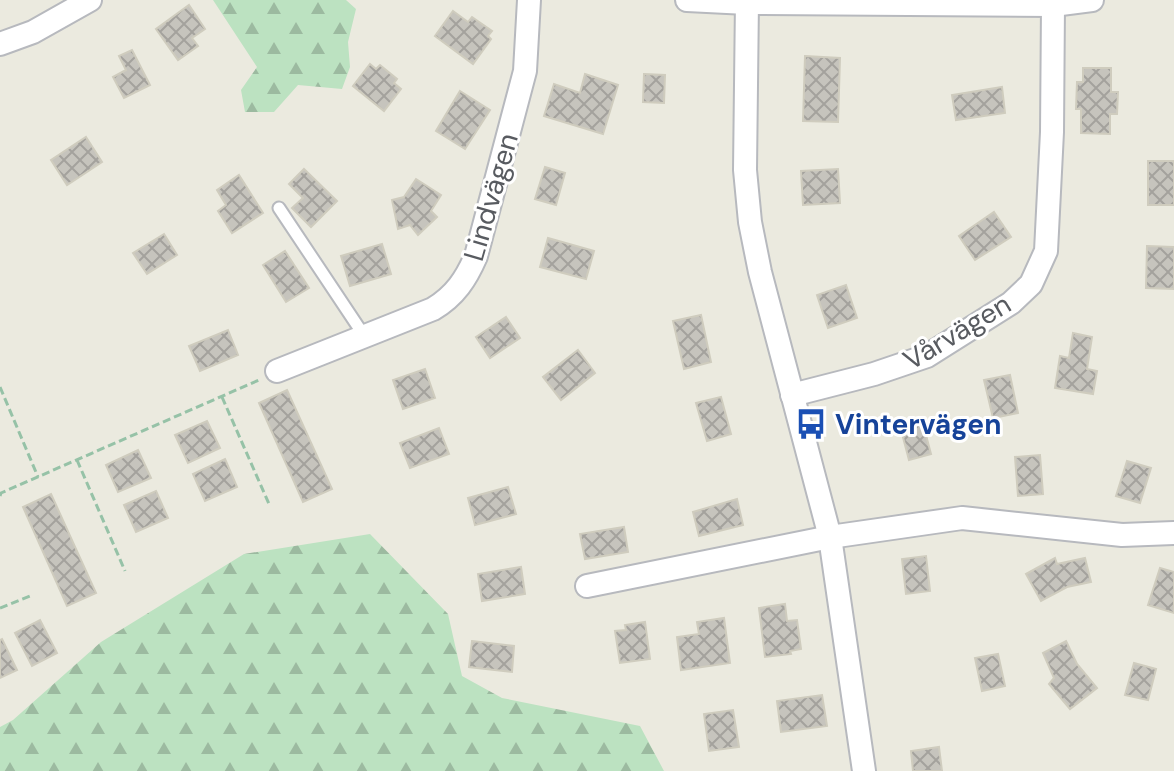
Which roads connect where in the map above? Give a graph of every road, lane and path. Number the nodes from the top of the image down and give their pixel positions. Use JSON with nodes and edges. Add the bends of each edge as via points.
{"nodes":[{"id":1,"x":90,"y":0,"type":"edge"},
{"id":2,"x":529,"y":0,"type":"edge"},
{"id":3,"x":687,"y":0,"type":"edge"},
{"id":4,"x":1092,"y":0,"type":"edge"},
{"id":5,"x":747,"y":2,"type":"edge"},
{"id":6,"x":1053,"y":5,"type":"junction"},
{"id":7,"x":0,"y":44,"type":"edge"},
{"id":8,"x":279,"y":208,"type":"dead end"},
{"id":9,"x":365,"y":337,"type":"junction"},
{"id":10,"x":277,"y":371,"type":"joint"},
{"id":11,"x":0,"y":387,"type":"edge"},
{"id":12,"x":792,"y":395,"type":"junction"},
{"id":13,"x":222,"y":397,"type":"junction"},
{"id":14,"x":77,"y":460,"type":"junction"},
{"id":15,"x":38,"y":477,"type":"junction"},
{"id":16,"x":0,"y":496,"type":"edge"},
{"id":17,"x":269,"y":504,"type":"dead end"},
{"id":18,"x":1174,"y":533,"type":"edge"},
{"id":19,"x":830,"y":537,"type":"junction"},
{"id":20,"x":125,"y":571,"type":"dead end"},
{"id":21,"x":587,"y":586,"type":"dead end"},
{"id":22,"x":30,"y":596,"type":"dead end"},
{"id":23,"x":0,"y":608,"type":"edge"},
{"id":24,"x":864,"y":771,"type":"edge"}],
"edges":[{"from":1,"to":7,"type":"street","via":[[40,29]]},
{"from":2,"to":9,"type":"street","name":"Lindvägen","via":[[525,71],[468,275],[441,305]]},
{"from":3,"to":5,"type":"street"},
{"from":4,"to":6,"type":"street"},
{"from":5,"to":6,"type":"street"},
{"from":5,"to":12,"type":"street","via":[[745,170],[750,222]]},
{"from":6,"to":12,"type":"street","name":"Vårvägen","via":[[1046,251],[1031,284],[1011,303],[927,356]]},
{"from":8,"to":9,"type":"lane"},
{"from":9,"to":10,"type":"street","name":"Lindvägen"},
{"from":10,"to":13,"type":"path"},
{"from":11,"to":15,"type":"path"},
{"from":12,"to":19,"type":"street"},
{"from":13,"to":14,"type":"path"},
{"from":13,"to":17,"type":"path"},
{"from":14,"to":15,"type":"path"},
{"from":14,"to":20,"type":"path"},
{"from":15,"to":16,"type":"path"},
{"from":18,"to":19,"type":"street","via":[[1122,535],[962,518]]},
{"from":19,"to":21,"type":"street"},
{"from":19,"to":24,"type":"street"},
{"from":22,"to":23,"type":"path"}]}
